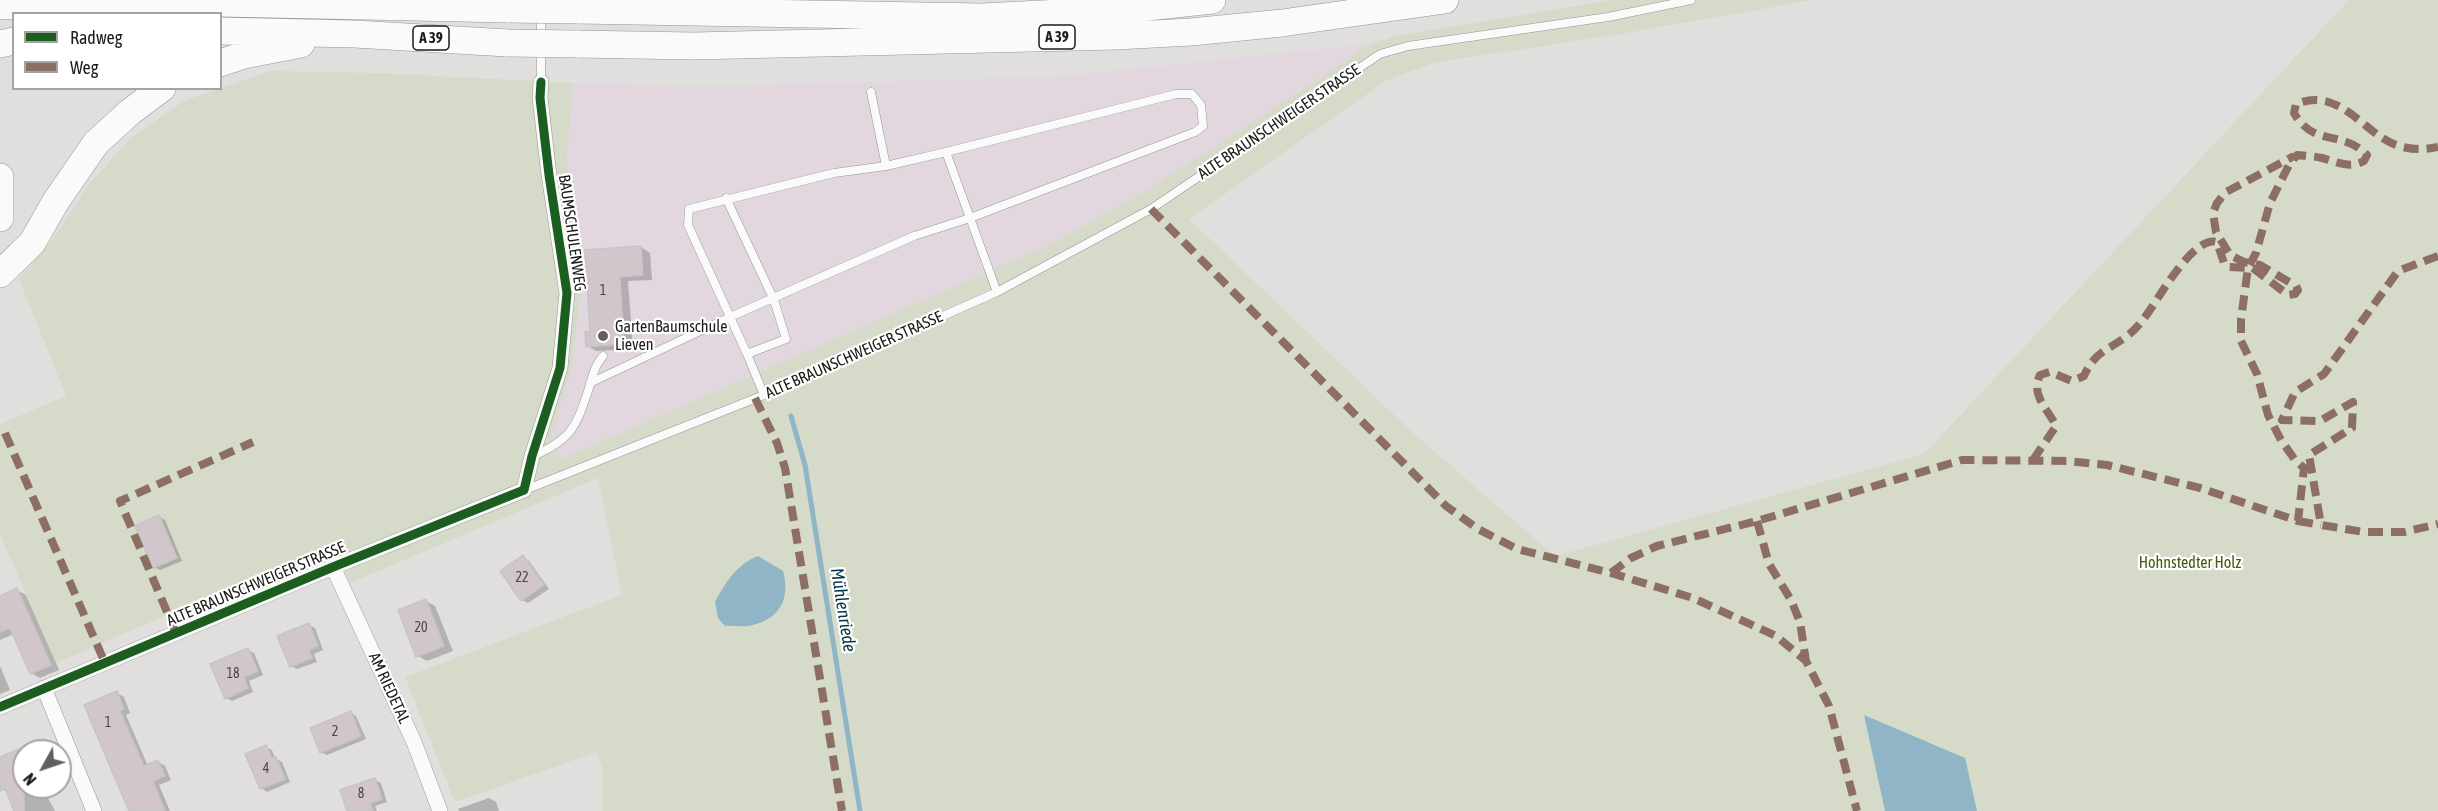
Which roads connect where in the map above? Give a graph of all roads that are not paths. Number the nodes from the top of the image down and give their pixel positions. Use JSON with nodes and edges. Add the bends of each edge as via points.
{"nodes":[{"id":1,"x":542,"y":0,"type":"edge"},
{"id":2,"x":1212,"y":0,"type":"edge"},
{"id":3,"x":1445,"y":0,"type":"edge"},
{"id":4,"x":1691,"y":0,"type":"edge"},
{"id":5,"x":570,"y":4,"type":"edge"},
{"id":6,"x":0,"y":6,"type":"edge"},
{"id":7,"x":222,"y":31,"type":"edge"},
{"id":8,"x":355,"y":34,"type":"junction"},
{"id":9,"x":222,"y":62,"type":"edge"},
{"id":10,"x":541,"y":82,"type":"joint"},
{"id":11,"x":159,"y":90,"type":"edge"},
{"id":12,"x":871,"y":92,"type":"dead end"},
{"id":13,"x":946,"y":152,"type":"junction"},
{"id":14,"x":886,"y":166,"type":"junction"},
{"id":15,"x":0,"y":177,"type":"edge"},
{"id":16,"x":726,"y":198,"type":"junction"},
{"id":17,"x":0,"y":218,"type":"edge"},
{"id":18,"x":970,"y":218,"type":"junction"},
{"id":19,"x":0,"y":274,"type":"edge"},
{"id":20,"x":997,"y":292,"type":"junction"},
{"id":21,"x":774,"y":300,"type":"junction"},
{"id":22,"x":730,"y":317,"type":"junction"},
{"id":23,"x":747,"y":354,"type":"junction"},
{"id":24,"x":603,"y":356,"type":"dead end"},
{"id":25,"x":590,"y":383,"type":"junction"},
{"id":26,"x":764,"y":395,"type":"junction"},
{"id":27,"x":532,"y":456,"type":"junction"},
{"id":28,"x":524,"y":490,"type":"junction"},
{"id":29,"x":333,"y":567,"type":"junction"},
{"id":30,"x":44,"y":688,"type":"junction"},
{"id":31,"x":0,"y":707,"type":"edge"},
{"id":32,"x":94,"y":811,"type":"edge"},
{"id":33,"x":440,"y":811,"type":"edge"}],
"edges":[{"from":1,"to":10,"type":"lane"},
{"from":2,"to":5,"type":"highway","number":"A 39","via":[[1120,10],[982,17],[621,9]]},
{"from":3,"to":8,"type":"highway","number":"A 39","bridge":true,"via":[[1282,23],[1116,36],[694,46],[507,43]]},
{"from":4,"to":20,"type":"lane","name":"ALTE BRAUNSCHWEIGER STRASSE","via":[[1608,17],[1408,46],[1380,54],[1151,209]]},
{"from":5,"to":6,"type":"highway","number":"A 39","bridge":true,"via":[[509,9],[171,2]]},
{"from":7,"to":8,"type":"highway","number":"A 39"},
{"from":8,"to":9,"type":"highway"},
{"from":10,"to":27,"type":"street","name":"BAUMSCHULENWEG","via":[[549,175],[567,293],[560,368]]},
{"from":11,"to":19,"type":"highway","via":[[96,143],[32,243]]},
{"from":12,"to":14,"type":"lane"},
{"from":13,"to":14,"type":"lane"},
{"from":13,"to":18,"type":"lane"},
{"from":13,"to":18,"type":"lane","via":[[1176,94],[1192,94],[1201,105],[1203,126],[1195,132]]},
{"from":14,"to":16,"type":"lane","via":[[834,173]]},
{"from":15,"to":17,"type":"highway"},
{"from":16,"to":21,"type":"lane"},
{"from":16,"to":22,"type":"lane","via":[[689,209],[688,225]]},
{"from":18,"to":20,"type":"lane"},
{"from":18,"to":21,"type":"lane","via":[[914,236]]},
{"from":20,"to":26,"type":"lane","name":"ALTE BRAUNSCHWEIGER STRASSE"},
{"from":21,"to":22,"type":"lane"},
{"from":21,"to":23,"type":"lane","via":[[786,339]]},
{"from":22,"to":23,"type":"lane"},
{"from":22,"to":25,"type":"lane"},
{"from":23,"to":26,"type":"lane"},
{"from":24,"to":25,"type":"lane","via":[[593,368]]},
{"from":25,"to":27,"type":"lane","via":[[573,428],[554,447]]},
{"from":26,"to":28,"type":"lane","name":"ALTE BRAUNSCHWEIGER STRASSE"},
{"from":27,"to":28,"type":"street","name":"BAUMSCHULENWEG"},
{"from":28,"to":29,"type":"street","name":"ALTE BRAUNSCHWEIGER STRASSE"},
{"from":29,"to":30,"type":"street","name":"ALTE BRAUNSCHWEIGER STRASSE"},
{"from":29,"to":33,"type":"street","name":"AM RIEDETAL","via":[[414,742]]},
{"from":30,"to":31,"type":"street","name":"ALTE BRAUNSCHWEIGER STRASSE"},
{"from":30,"to":32,"type":"street"}]}
